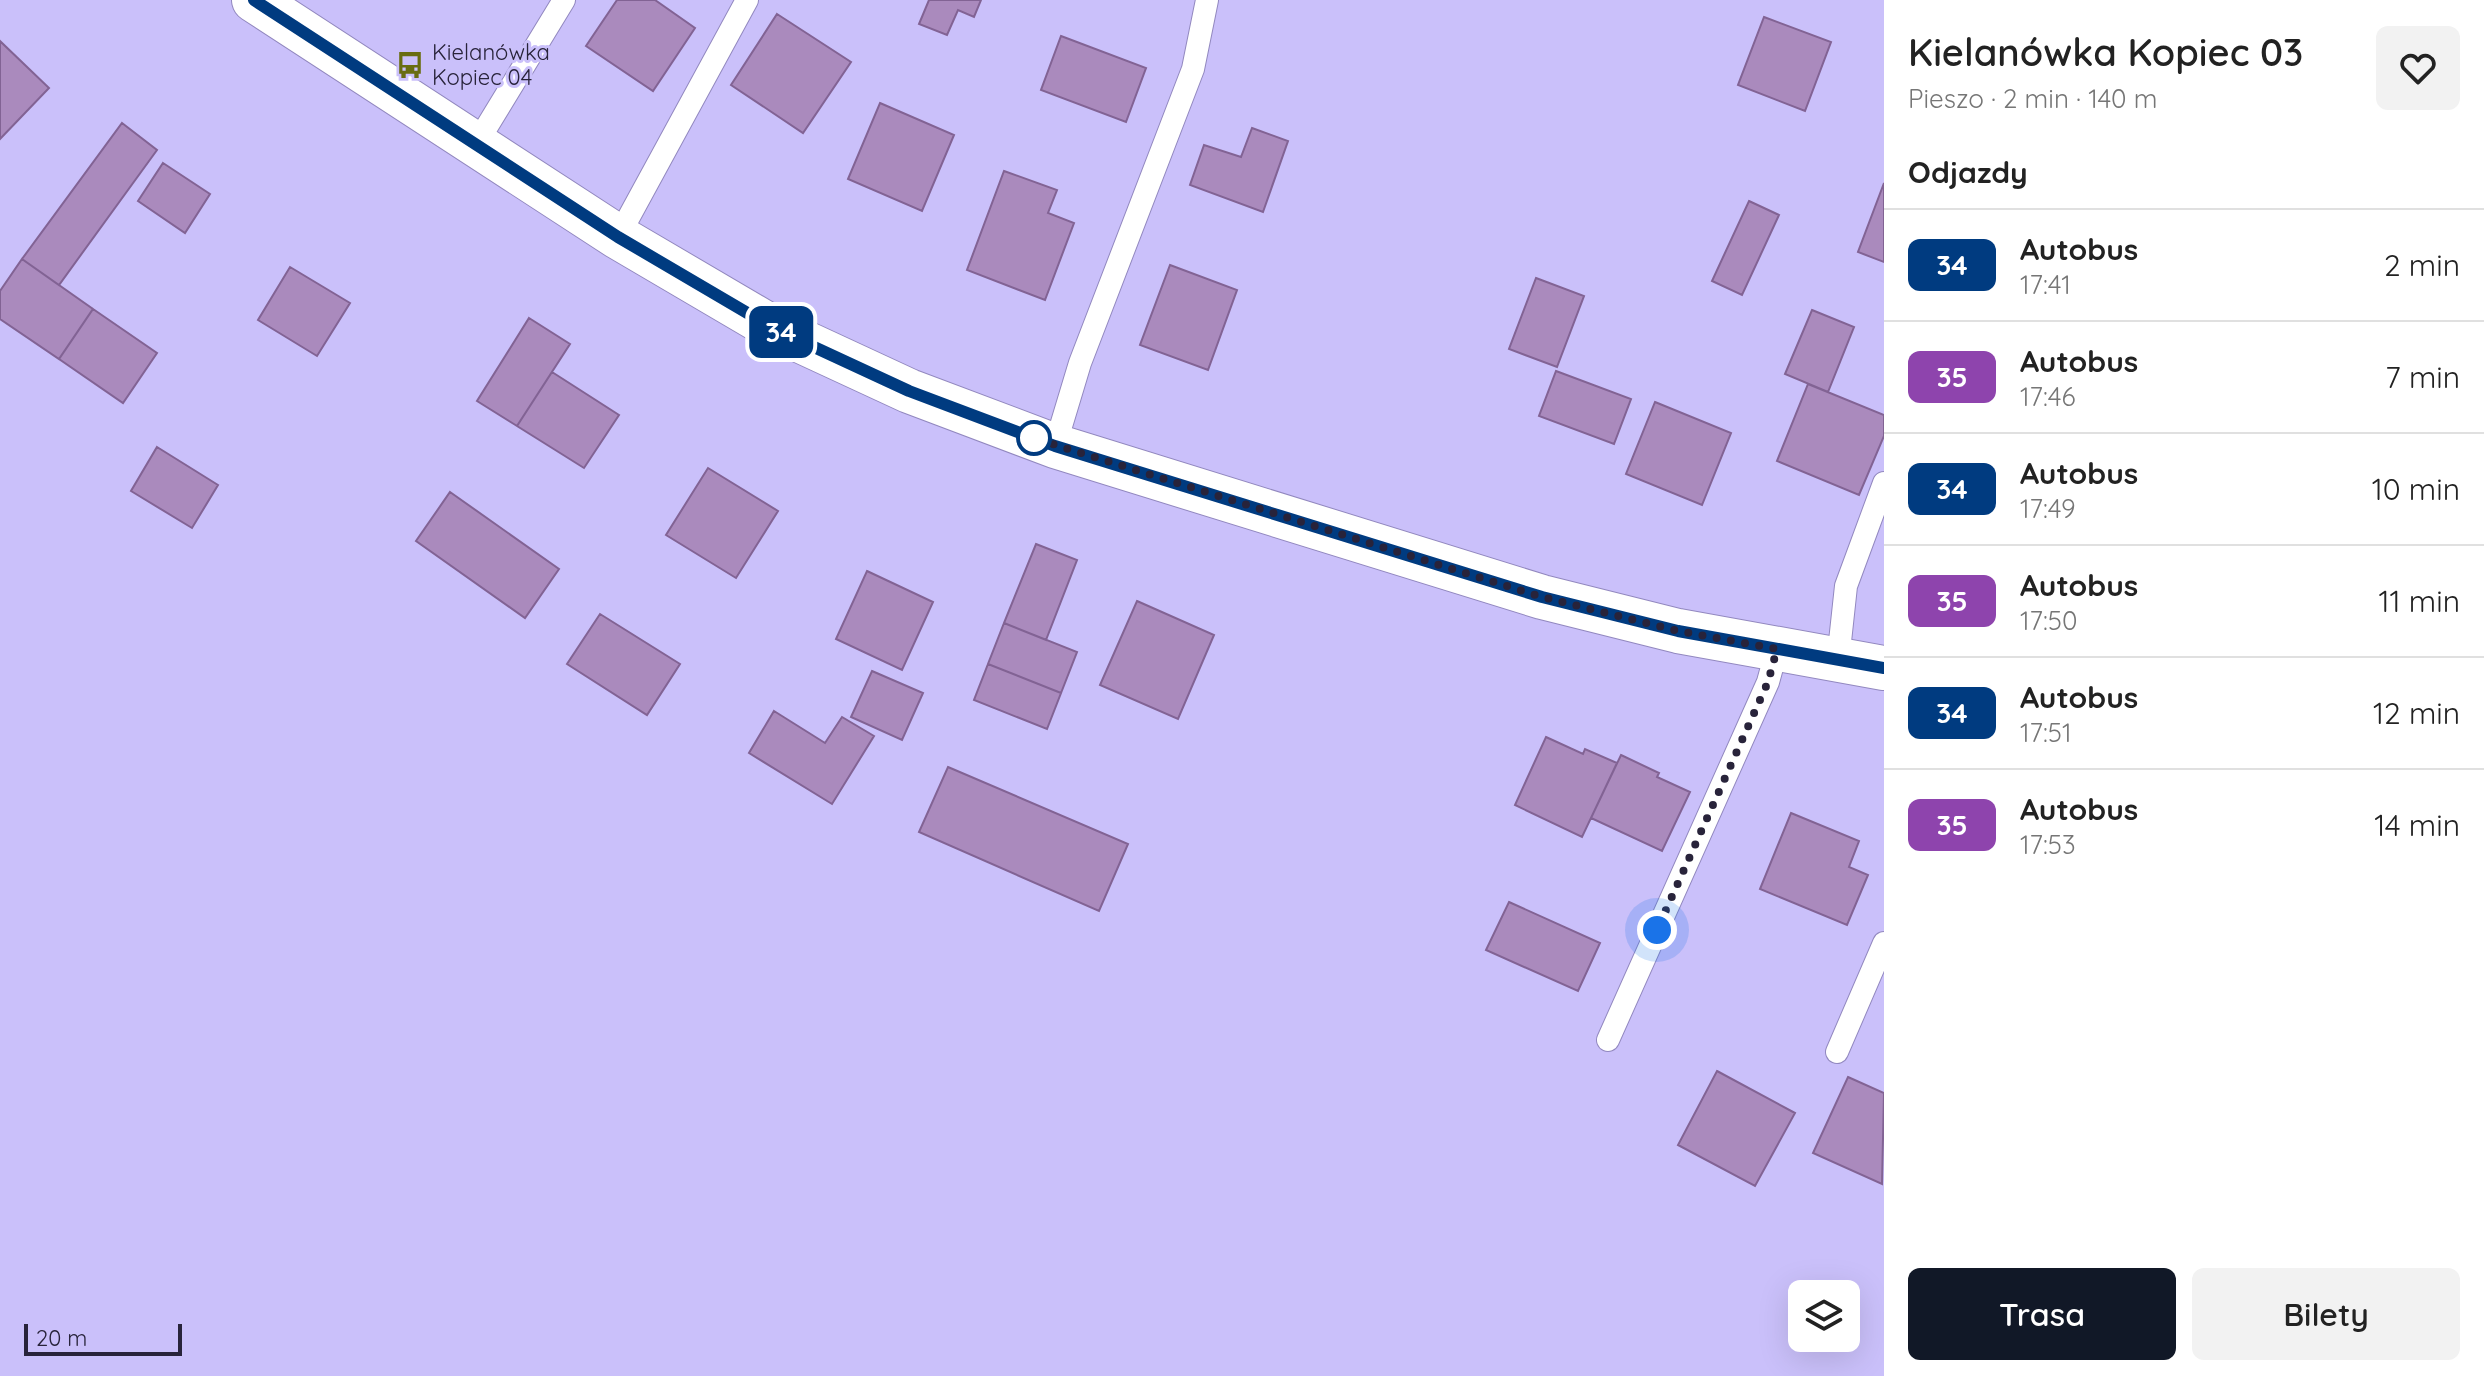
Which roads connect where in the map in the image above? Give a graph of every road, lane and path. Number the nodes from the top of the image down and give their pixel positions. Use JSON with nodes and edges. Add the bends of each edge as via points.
{"nodes":[{"id":1,"x":254,"y":0,"type":"edge"},
{"id":2,"x":564,"y":0,"type":"edge"},
{"id":3,"x":747,"y":0,"type":"edge"},
{"id":4,"x":1207,"y":0,"type":"edge"},
{"id":5,"x":475,"y":146,"type":"junction"},
{"id":6,"x":618,"y":237,"type":"junction"},
{"id":7,"x":1055,"y":446,"type":"junction"},
{"id":8,"x":1884,"y":483,"type":"edge"},
{"id":9,"x":1777,"y":649,"type":"junction"},
{"id":10,"x":1838,"y":660,"type":"junction"},
{"id":11,"x":1884,"y":668,"type":"edge"},
{"id":12,"x":1884,"y":943,"type":"edge"},
{"id":13,"x":1608,"y":1040,"type":"dead end"},
{"id":14,"x":1837,"y":1052,"type":"dead end"}],
"edges":[{"from":1,"to":5,"type":"street"},
{"from":2,"to":5,"type":"lane"},
{"from":3,"to":6,"type":"lane"},
{"from":4,"to":7,"type":"lane","via":[[1193,69],[1080,363]]},
{"from":5,"to":6,"type":"street"},
{"from":6,"to":7,"type":"street","via":[[773,328],[909,391]]},
{"from":7,"to":9,"type":"street","via":[[1542,597]]},
{"from":8,"to":10,"type":"lane","via":[[1846,586]]},
{"from":9,"to":10,"type":"street"},
{"from":9,"to":13,"type":"lane","via":[[1768,682]]},
{"from":10,"to":11,"type":"street"},
{"from":12,"to":14,"type":"lane"}]}
